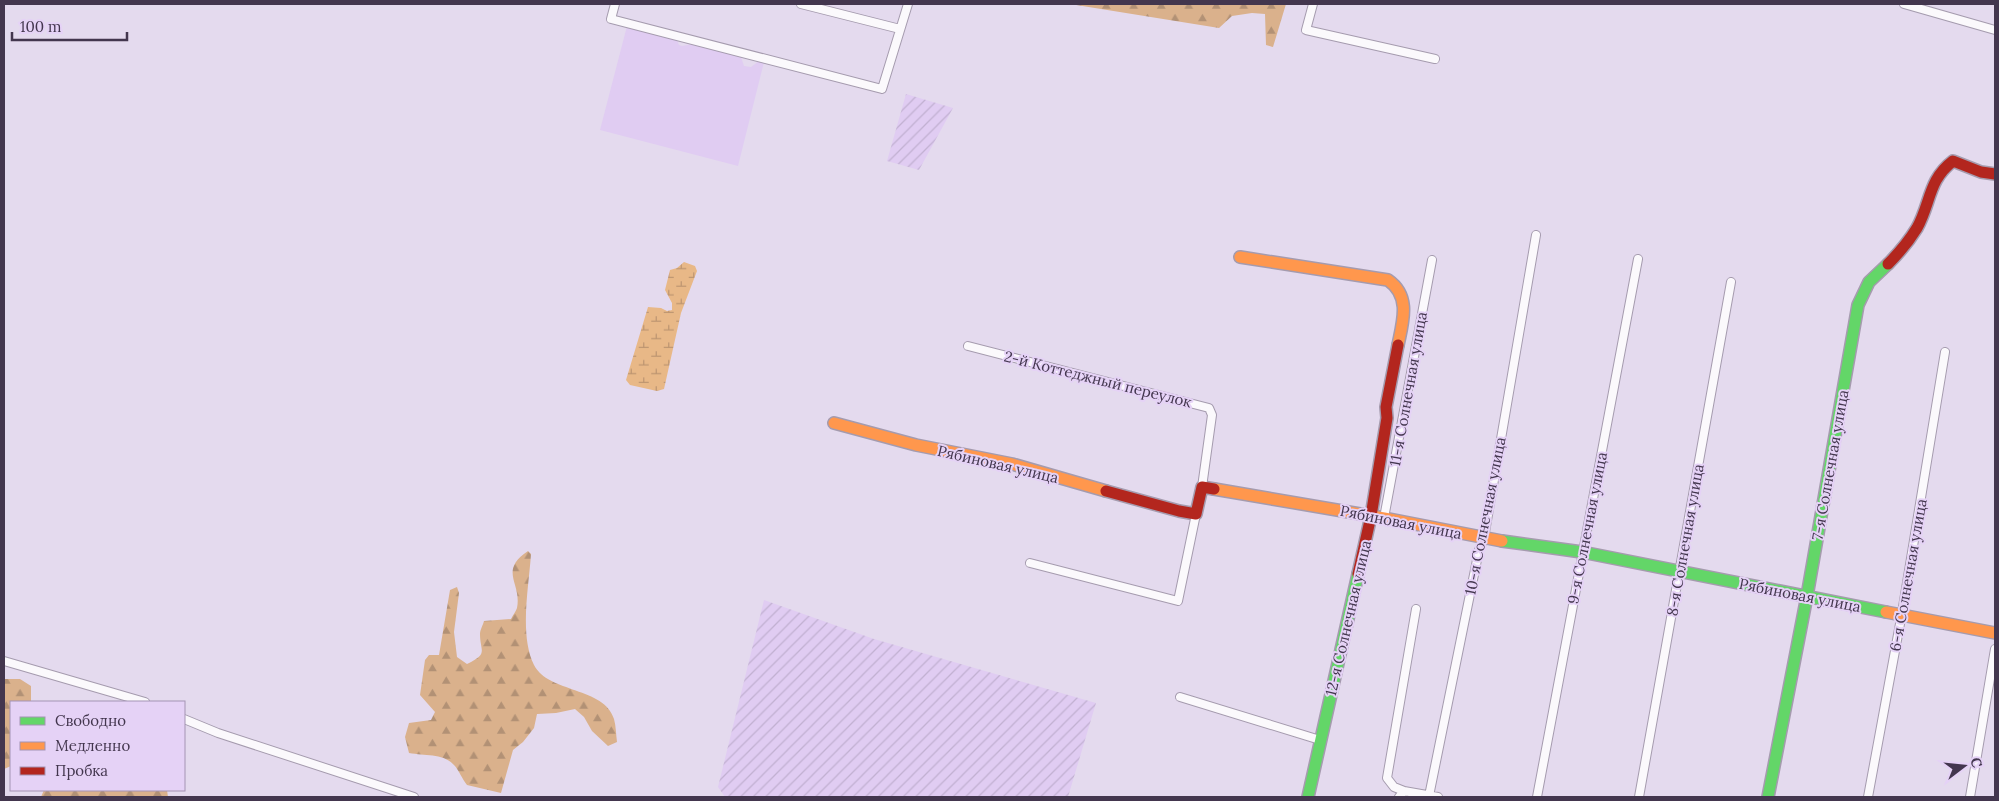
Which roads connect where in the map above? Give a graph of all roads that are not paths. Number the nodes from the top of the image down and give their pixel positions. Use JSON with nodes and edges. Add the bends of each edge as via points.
{"nodes":[{"id":1,"x":614,"y":4,"type":"edge"},
{"id":2,"x":801,"y":4,"type":"edge"},
{"id":3,"x":908,"y":4,"type":"edge"},
{"id":4,"x":1312,"y":4,"type":"edge"},
{"id":5,"x":1904,"y":4,"type":"edge"},
{"id":6,"x":900,"y":29,"type":"junction"},
{"id":7,"x":1995,"y":30,"type":"edge"},
{"id":8,"x":1435,"y":59,"type":"dead end"},
{"id":9,"x":1995,"y":174,"type":"edge"},
{"id":10,"x":1536,"y":235,"type":"dead end"},
{"id":11,"x":1240,"y":257,"type":"dead end"},
{"id":12,"x":1638,"y":259,"type":"dead end"},
{"id":13,"x":1432,"y":260,"type":"dead end"},
{"id":14,"x":1731,"y":282,"type":"dead end"},
{"id":15,"x":968,"y":346,"type":"dead end"},
{"id":16,"x":1945,"y":352,"type":"dead end"},
{"id":17,"x":834,"y":423,"type":"dead end"},
{"id":18,"x":1202,"y":486,"type":"junction"},
{"id":19,"x":1196,"y":514,"type":"junction"},
{"id":20,"x":1371,"y":516,"type":"junction"},
{"id":21,"x":1384,"y":518,"type":"junction"},
{"id":22,"x":1484,"y":538,"type":"junction"},
{"id":23,"x":1582,"y":552,"type":"junction"},
{"id":24,"x":1030,"y":563,"type":"dead end"},
{"id":25,"x":1680,"y":572,"type":"junction"},
{"id":26,"x":1807,"y":596,"type":"junction"},
{"id":27,"x":1416,"y":609,"type":"dead end"},
{"id":28,"x":1902,"y":614,"type":"junction"},
{"id":29,"x":1995,"y":632,"type":"edge"},
{"id":30,"x":1995,"y":648,"type":"edge"},
{"id":31,"x":4,"y":661,"type":"edge"},
{"id":32,"x":1180,"y":697,"type":"dead end"},
{"id":33,"x":142,"y":701,"type":"edge"},
{"id":34,"x":185,"y":719,"type":"edge"},
{"id":35,"x":1320,"y":740,"type":"junction"},
{"id":36,"x":1402,"y":794,"type":"edge"},
{"id":37,"x":414,"y":797,"type":"edge"},
{"id":38,"x":1308,"y":797,"type":"edge"},
{"id":39,"x":1434,"y":797,"type":"edge"},
{"id":40,"x":1537,"y":797,"type":"edge"},
{"id":41,"x":1638,"y":797,"type":"edge"},
{"id":42,"x":1768,"y":797,"type":"edge"},
{"id":43,"x":1868,"y":797,"type":"edge"},
{"id":44,"x":1970,"y":797,"type":"edge"}],
"edges":[{"from":1,"to":6,"type":"street","via":[[611,19],[882,89]]},
{"from":2,"to":6,"type":"street"},
{"from":3,"to":6,"type":"street"},
{"from":4,"to":8,"type":"street","via":[[1306,30]]},
{"from":5,"to":7,"type":"street"},
{"from":9,"to":26,"type":"street","name":"7-я Солнечная улица","via":[[1953,161],[1942,170],[1935,179],[1917,227],[1895,257],[1869,282],[1858,305]]},
{"from":10,"to":22,"type":"street","name":"10-я Солнечная улица"},
{"from":11,"to":20,"type":"street","name":"12-я Солнечная улица","via":[[1388,280],[1398,286],[1404,297]]},
{"from":12,"to":23,"type":"street","name":"9-я Солнечная улица"},
{"from":13,"to":21,"type":"street","name":"11-я Солнечная улица"},
{"from":14,"to":25,"type":"street","name":"8-я Солнечная улица"},
{"from":15,"to":18,"type":"street","name":"2-й Коттеджный переулок","via":[[1209,408],[1212,415]]},
{"from":16,"to":28,"type":"street","name":"6-я Солнечная улица"},
{"from":17,"to":19,"type":"street","name":"Рябиновая улица","via":[[916,445],[1012,464],[1179,512]]},
{"from":18,"to":19,"type":"street"},
{"from":18,"to":20,"type":"street","name":"Рябиновая улица"},
{"from":19,"to":24,"type":"street","via":[[1178,601]]},
{"from":20,"to":21,"type":"street","name":"Рябиновая улица"},
{"from":20,"to":35,"type":"street","name":"12-я Солнечная улица"},
{"from":21,"to":22,"type":"street","name":"Рябиновая улица"},
{"from":22,"to":23,"type":"street","name":"Рябиновая улица"},
{"from":22,"to":39,"type":"street","name":"10-я Солнечная улица","via":[[1479,550]]},
{"from":23,"to":25,"type":"street","name":"Рябиновая улица"},
{"from":23,"to":40,"type":"street","name":"9-я Солнечная улица"},
{"from":25,"to":26,"type":"street","name":"Рябиновая улица"},
{"from":25,"to":41,"type":"street","name":"8-я Солнечная улица"},
{"from":26,"to":28,"type":"street","name":"Рябиновая улица"},
{"from":26,"to":42,"type":"street","name":"7-я Солнечная улица"},
{"from":27,"to":36,"type":"street","via":[[1387,778]]},
{"from":28,"to":29,"type":"street","name":"Рябиновая улица"},
{"from":28,"to":43,"type":"street","name":"6-я Солнечная улица"},
{"from":30,"to":44,"type":"street"},
{"from":31,"to":33,"type":"street"},
{"from":32,"to":35,"type":"street"},
{"from":34,"to":37,"type":"street"},
{"from":35,"to":38,"type":"street","name":"12-я Солнечная улица"},
{"from":36,"to":39,"type":"street"}]}
